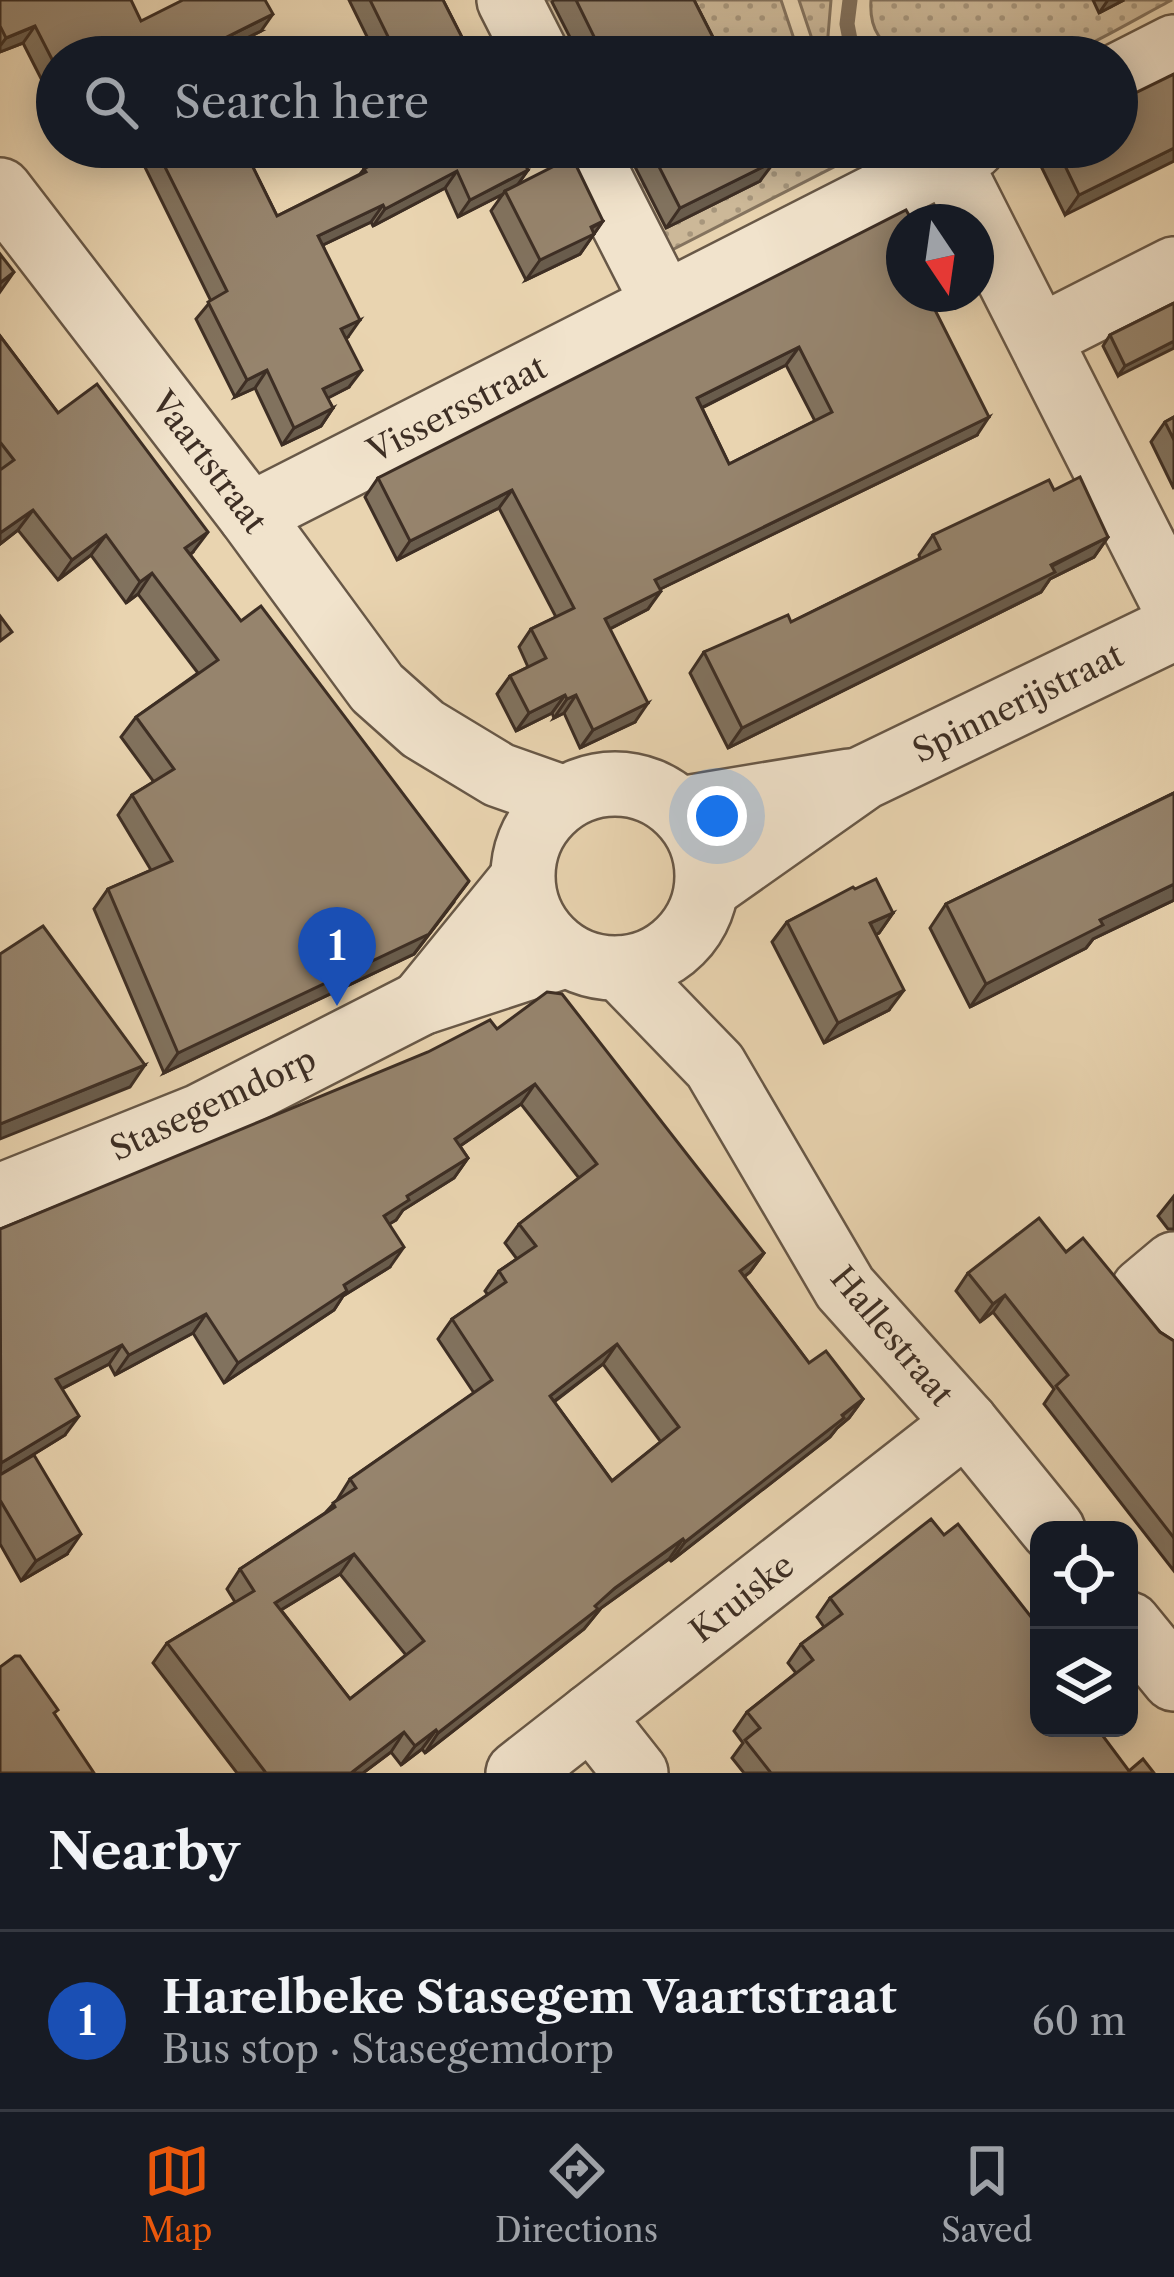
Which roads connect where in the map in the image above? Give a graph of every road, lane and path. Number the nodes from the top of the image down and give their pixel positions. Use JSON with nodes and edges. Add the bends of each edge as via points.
{"nodes":[{"id":1,"x":509,"y":0,"type":"edge"},
{"id":2,"x":527,"y":36,"type":"edge"},
{"id":3,"x":1174,"y":47,"type":"edge"},
{"id":4,"x":1138,"y":65,"type":"edge"},
{"id":5,"x":595,"y":168,"type":"edge"},
{"id":6,"x":931,"y":168,"type":"edge"},
{"id":7,"x":967,"y":168,"type":"edge"},
{"id":8,"x":0,"y":190,"type":"edge"},
{"id":9,"x":1174,"y":269,"type":"edge"},
{"id":10,"x":664,"y":304,"type":"junction"},
{"id":11,"x":1040,"y":337,"type":"junction"},
{"id":12,"x":250,"y":514,"type":"junction"},
{"id":13,"x":1174,"y":605,"type":"edge"},
{"id":14,"x":1174,"y":628,"type":"edge"},
{"id":15,"x":423,"y":729,"type":"junction"},
{"id":16,"x":863,"y":778,"type":"junction"},
{"id":17,"x":564,"y":798,"type":"junction"},
{"id":18,"x":679,"y":808,"type":"junction"},
{"id":19,"x":524,"y":865,"type":"junction"},
{"id":20,"x":698,"y":909,"type":"junction"},
{"id":21,"x":594,"y":962,"type":"junction"},
{"id":22,"x":422,"y":1003,"type":"junction"},
{"id":23,"x":715,"y":1066,"type":"junction"},
{"id":24,"x":0,"y":1196,"type":"edge"},
{"id":25,"x":1174,"y":1264,"type":"edge"},
{"id":26,"x":1174,"y":1325,"type":"edge"},
{"id":27,"x":966,"y":1423,"type":"junction"},
{"id":28,"x":1046,"y":1521,"type":"edge"},
{"id":29,"x":1133,"y":1629,"type":"edge"},
{"id":30,"x":1174,"y":1679,"type":"edge"},
{"id":31,"x":591,"y":1716,"type":"junction"},
{"id":32,"x":518,"y":1773,"type":"edge"},
{"id":33,"x":636,"y":1773,"type":"edge"}],
"edges":[{"from":1,"to":2,"type":"street"},
{"from":3,"to":4,"type":"street"},
{"from":5,"to":10,"type":"street"},
{"from":6,"to":10,"type":"street","name":"Vissersstraat"},
{"from":7,"to":11,"type":"street"},
{"from":8,"to":12,"type":"street","name":"Vaartstraat"},
{"from":9,"to":11,"type":"street"},
{"from":10,"to":12,"type":"street","name":"Vissersstraat"},
{"from":11,"to":13,"type":"street"},
{"from":12,"to":15,"type":"street","name":"Vaartstraat","via":[[377,688]]},
{"from":14,"to":16,"type":"street","name":"Spinnerijstraat"},
{"from":15,"to":17,"type":"street","name":"Vaartstraat","via":[[499,775]]},
{"from":15,"to":19,"type":"street","name":"Vaartstraat"},
{"from":16,"to":18,"type":"street","name":"Spinnerijstraat"},
{"from":16,"to":20,"type":"street","name":"Spinnerijstraat"},
{"from":17,"to":18,"type":"street","via":[[623,784]]},
{"from":17,"to":19,"type":"street","via":[[534,830]]},
{"from":18,"to":20,"type":"street","via":[[701,845]]},
{"from":19,"to":21,"type":"street","via":[[528,909],[544,935]]},
{"from":19,"to":22,"type":"street","name":"Stasegemdorp"},
{"from":20,"to":21,"type":"street","via":[[670,950],[646,963]]},
{"from":20,"to":23,"type":"street","name":"Hallestraat"},
{"from":21,"to":22,"type":"street","name":"Stasegemdorp"},
{"from":21,"to":23,"type":"street","name":"Hallestraat"},
{"from":22,"to":24,"type":"street","name":"Stasegemdorp","via":[[200,1116]]},
{"from":23,"to":27,"type":"street","name":"Hallestraat","via":[[845,1288]]},
{"from":25,"to":26,"type":"street","via":[[1144,1290]]},
{"from":27,"to":28,"type":"street","name":"Hallestraat"},
{"from":27,"to":31,"type":"street","name":"Kruiske"},
{"from":29,"to":30,"type":"street"},
{"from":31,"to":32,"type":"street","name":"Kruiske"},
{"from":31,"to":33,"type":"street"}]}
